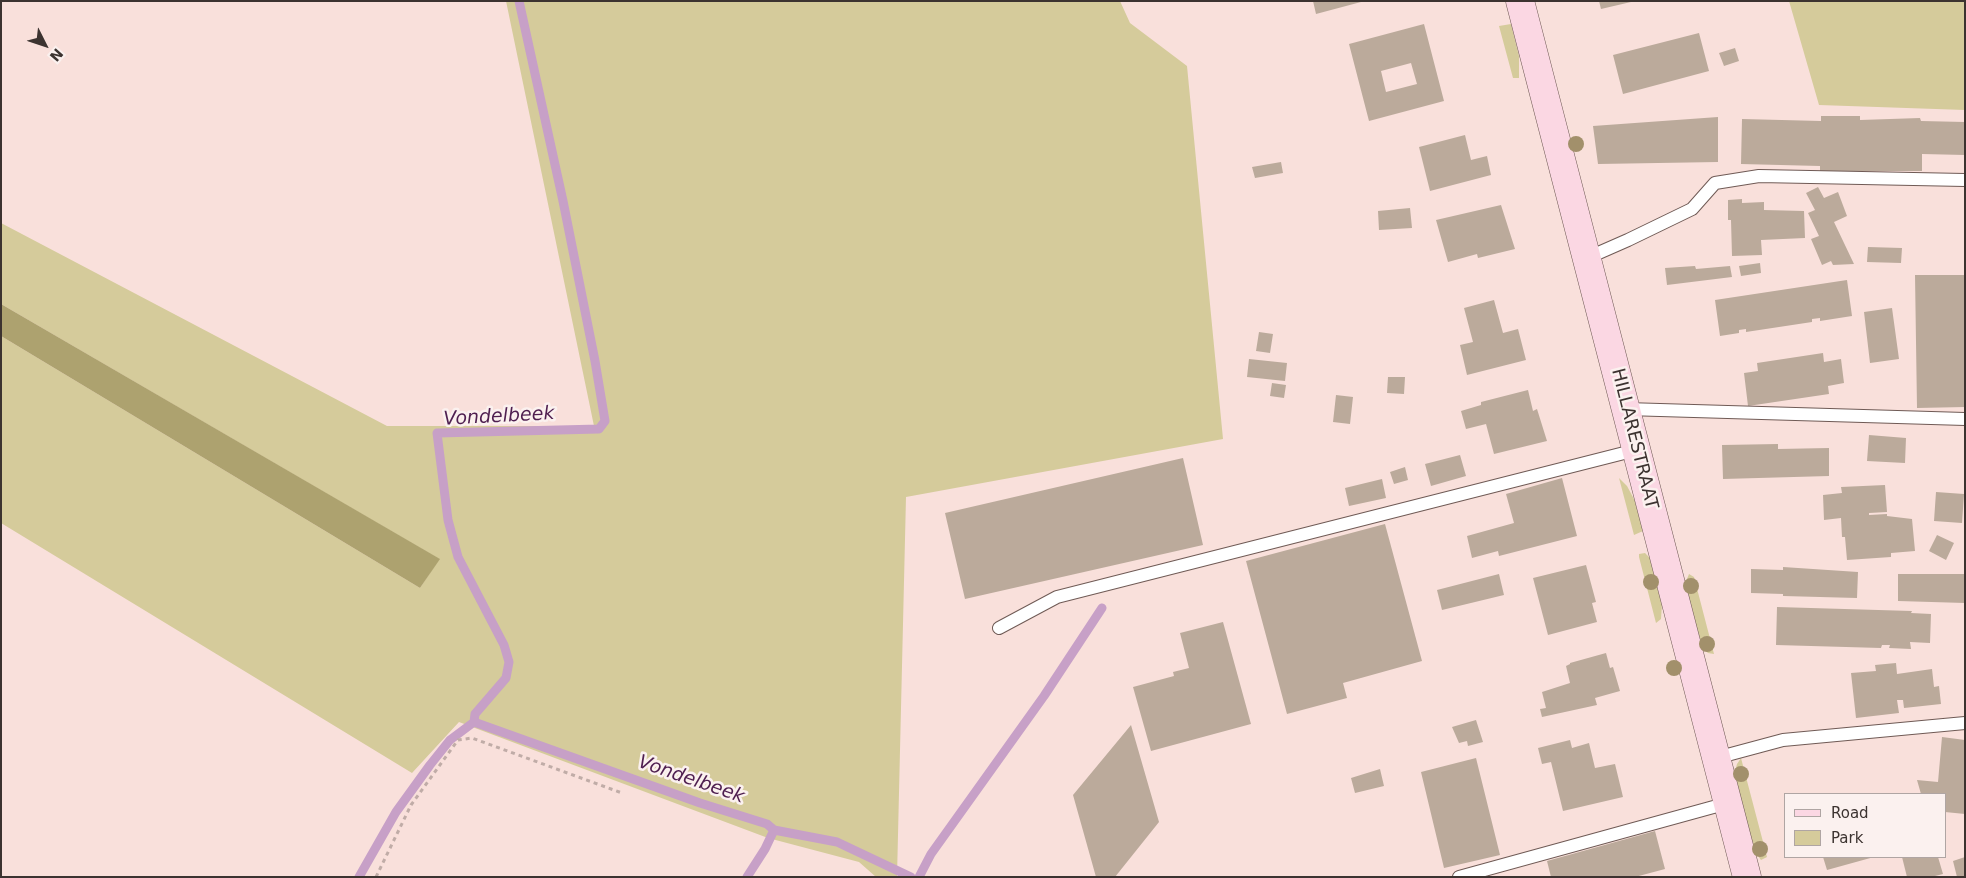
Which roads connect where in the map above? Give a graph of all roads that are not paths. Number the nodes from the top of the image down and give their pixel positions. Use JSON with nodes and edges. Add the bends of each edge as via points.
{"nodes":[{"id":1,"x":1520,"y":1,"type":"edge"},
{"id":2,"x":1965,"y":180,"type":"edge"},
{"id":3,"x":1587,"y":258,"type":"junction"},
{"id":4,"x":1626,"y":409,"type":"junction"},
{"id":5,"x":1965,"y":419,"type":"edge"},
{"id":6,"x":1636,"y":450,"type":"junction"},
{"id":7,"x":999,"y":628,"type":"dead end"},
{"id":8,"x":1965,"y":723,"type":"edge"},
{"id":9,"x":1716,"y":758,"type":"junction"},
{"id":10,"x":1728,"y":803,"type":"junction"},
{"id":11,"x":1459,"y":877,"type":"edge"},
{"id":12,"x":1747,"y":877,"type":"edge"}],
"edges":[{"from":1,"to":3,"type":"main road","name":"HILLARESTRAAT"},
{"from":2,"to":3,"type":"lane","via":[[1759,176],[1715,183],[1692,209]]},
{"from":3,"to":4,"type":"main road","name":"HILLARESTRAAT"},
{"from":4,"to":5,"type":"lane"},
{"from":4,"to":6,"type":"main road","name":"HILLARESTRAAT"},
{"from":6,"to":7,"type":"lane","via":[[1057,597]]},
{"from":6,"to":9,"type":"main road","name":"HILLARESTRAAT"},
{"from":8,"to":9,"type":"lane","via":[[1783,740]]},
{"from":9,"to":10,"type":"main road","name":"HILLARESTRAAT"},
{"from":10,"to":11,"type":"lane"},
{"from":10,"to":12,"type":"main road","name":"HILLARESTRAAT"}]}
